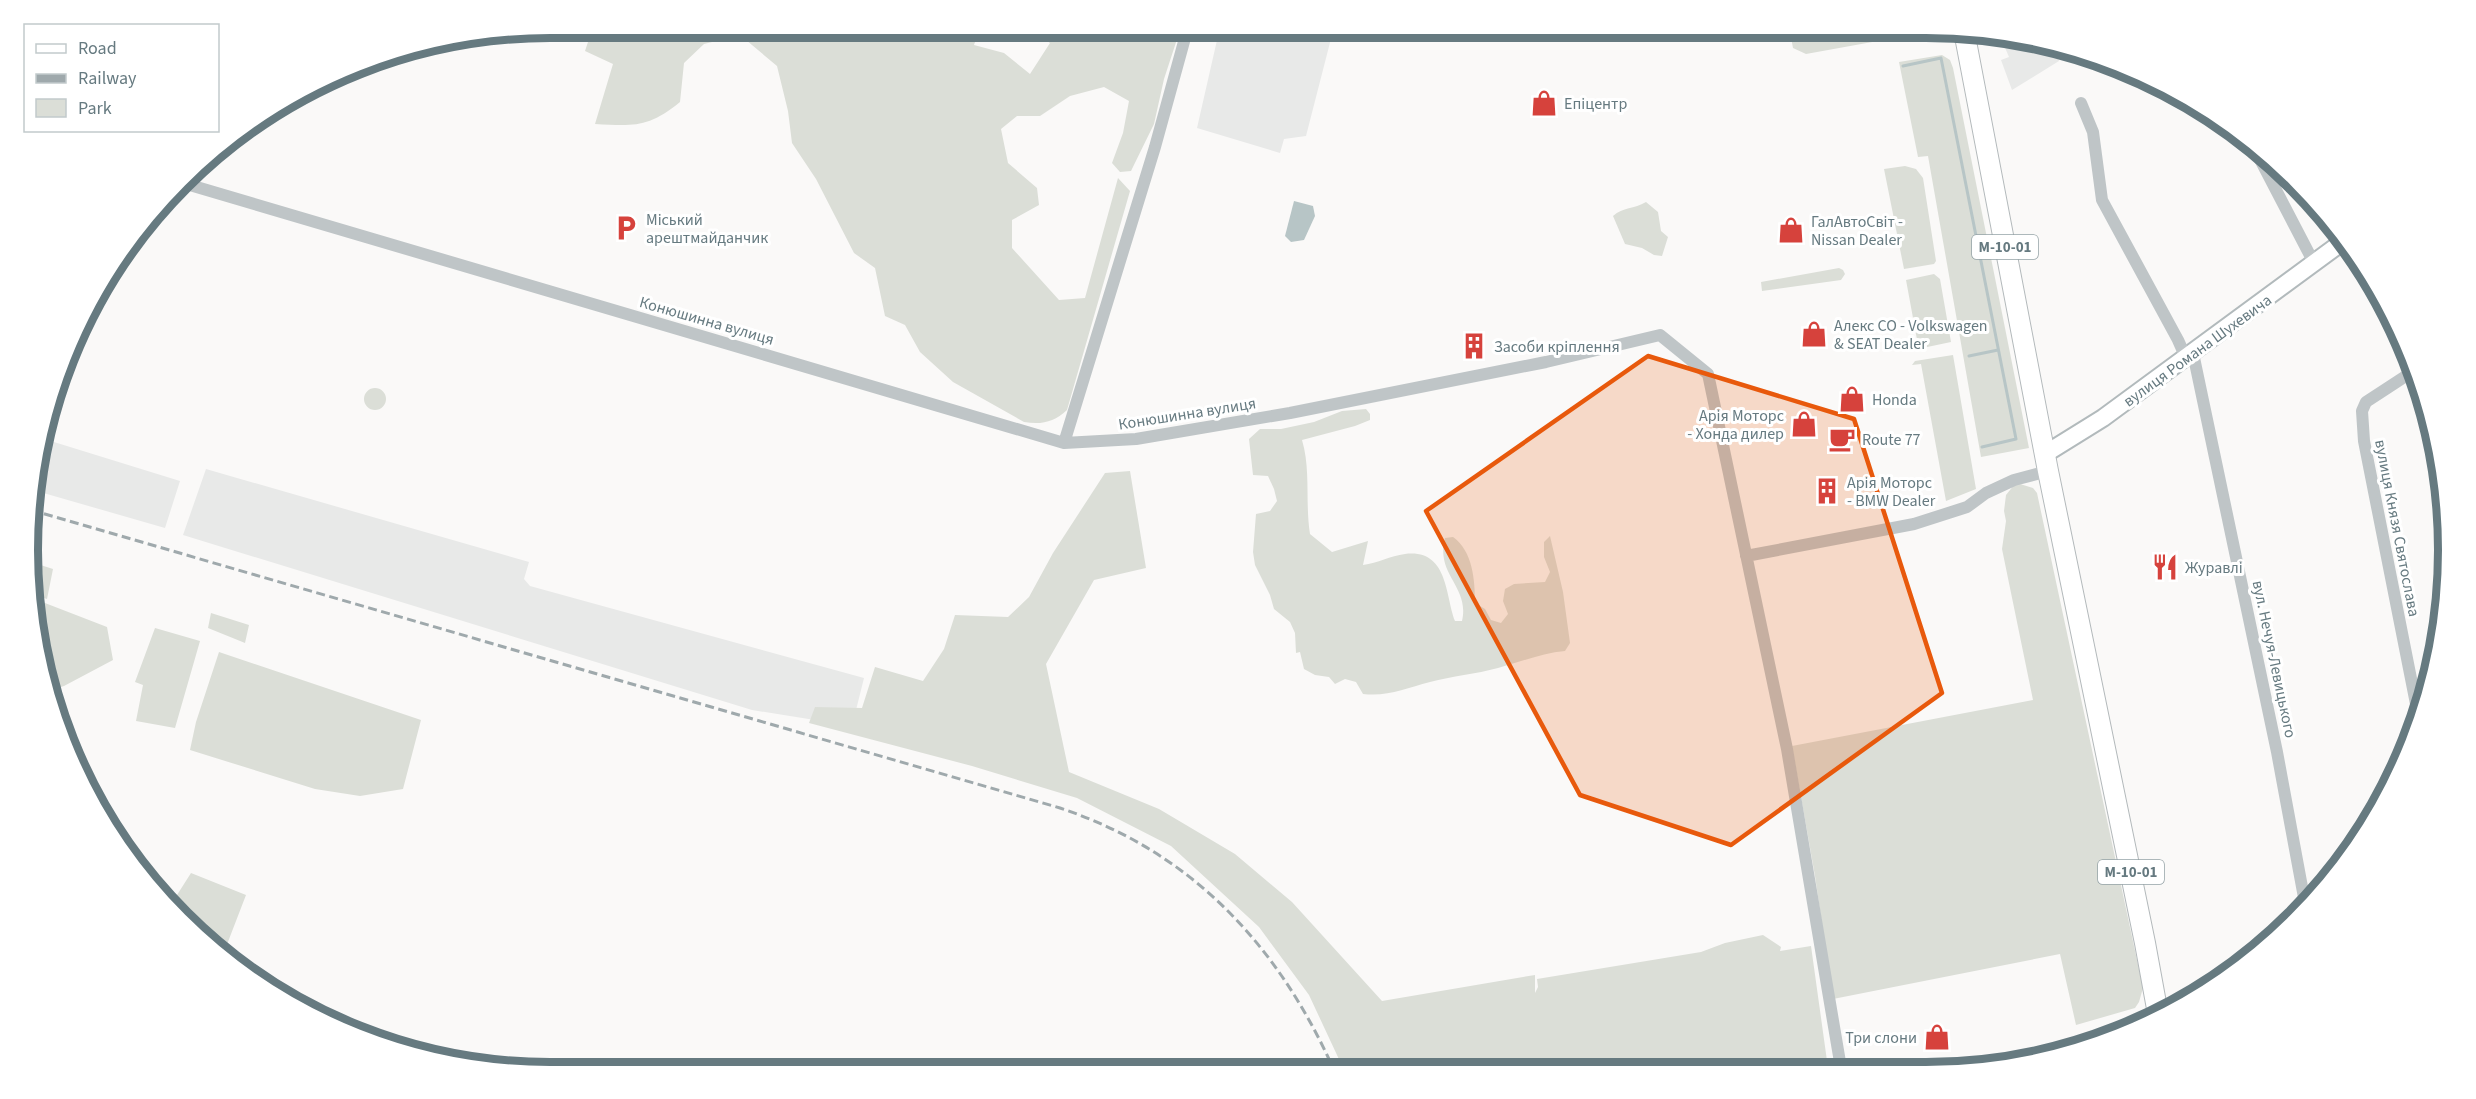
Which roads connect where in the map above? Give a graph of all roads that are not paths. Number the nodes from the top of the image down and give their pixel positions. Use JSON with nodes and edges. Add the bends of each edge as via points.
{"nodes":[{"id":1,"x":1185,"y":38,"type":"edge"},
{"id":2,"x":1966,"y":40,"type":"edge"},
{"id":3,"x":2080,"y":103,"type":"dead end"},
{"id":4,"x":2262,"y":163,"type":"edge"},
{"id":5,"x":189,"y":185,"type":"edge"},
{"id":6,"x":2338,"y":245,"type":"edge"},
{"id":7,"x":2314,"y":263,"type":"junction"},
{"id":8,"x":2189,"y":355,"type":"junction"},
{"id":9,"x":2407,"y":374,"type":"edge"},
{"id":10,"x":1064,"y":443,"type":"junction"},
{"id":11,"x":2046,"y":463,"type":"junction"},
{"id":12,"x":1746,"y":556,"type":"junction"},
{"id":13,"x":2415,"y":700,"type":"edge"},
{"id":14,"x":2304,"y":895,"type":"edge"},
{"id":15,"x":2157,"y":1007,"type":"edge"},
{"id":16,"x":1840,"y":1062,"type":"edge"}],
"edges":[{"from":1,"to":10,"type":"street"},
{"from":2,"to":11,"type":"highway","number":"М-10-01"},
{"from":3,"to":8,"type":"street","name":"вул. Нечуя-Левицького","via":[[2093,132],[2102,200]]},
{"from":4,"to":7,"type":"street"},
{"from":5,"to":10,"type":"street","name":"Конюшинна вулиця"},
{"from":6,"to":7,"type":"main road","name":"вулиця Романа Шухевича"},
{"from":7,"to":8,"type":"main road","name":"вулиця Романа Шухевича"},
{"from":8,"to":11,"type":"main road","name":"вулиця Романа Шухевича"},
{"from":8,"to":14,"type":"street","name":"вул. Нечуя-Левицького","via":[[2277,752]]},
{"from":9,"to":13,"type":"street","name":"вулиця Князя Святослава","via":[[2366,402],[2362,426]]},
{"from":10,"to":12,"type":"street","name":"Конюшинна вулиця","via":[[1136,439],[1290,413],[1660,335],[1708,374]]},
{"from":11,"to":12,"type":"street","via":[[1967,507],[1914,524]]},
{"from":11,"to":15,"type":"highway","number":"М-10-01"},
{"from":12,"to":16,"type":"street","via":[[1787,749]]}]}
